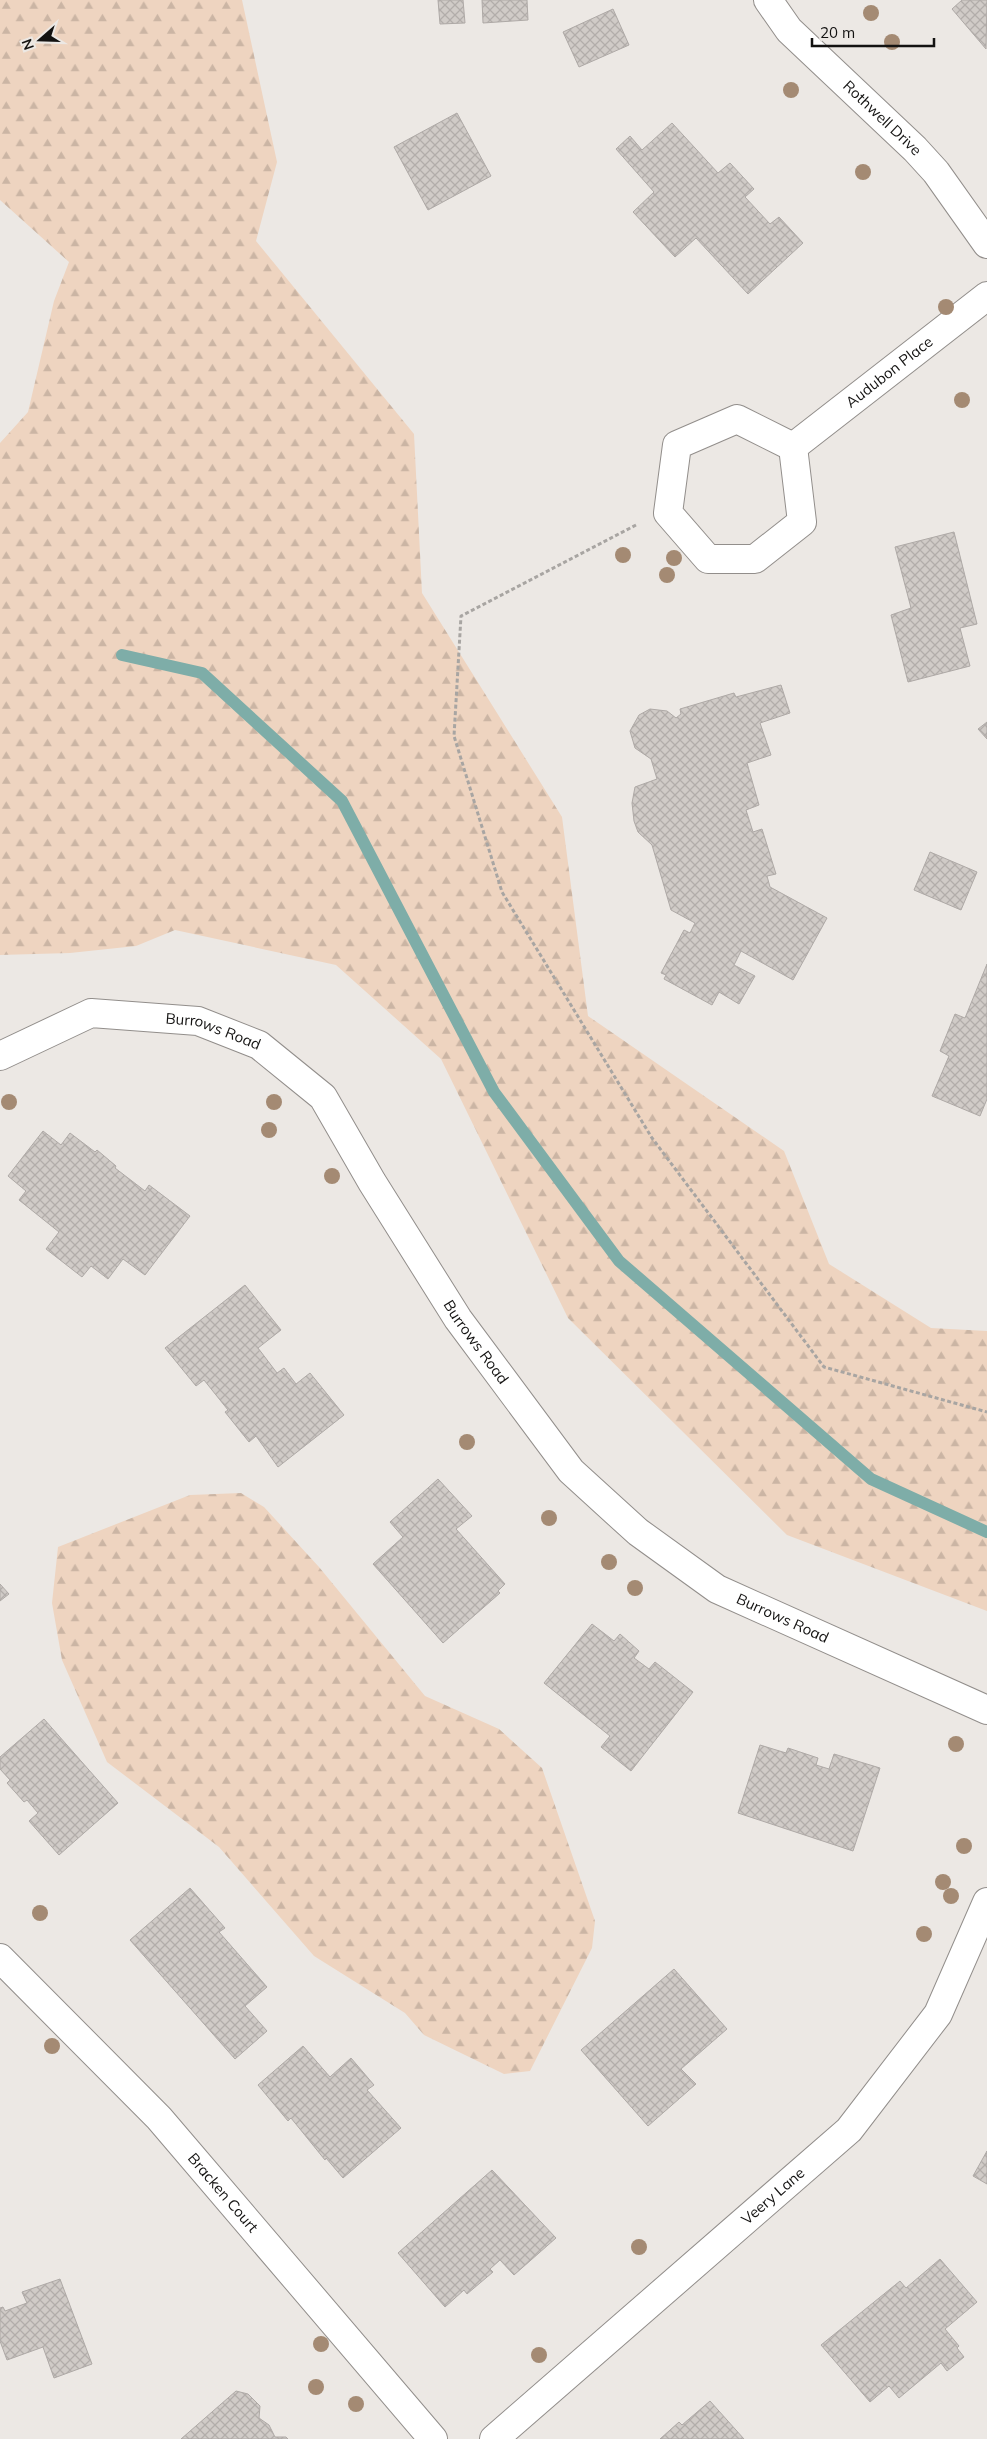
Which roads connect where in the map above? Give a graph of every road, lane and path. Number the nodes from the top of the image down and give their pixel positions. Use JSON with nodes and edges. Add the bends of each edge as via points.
{"nodes":[{"id":1,"x":768,"y":0,"type":"edge"},
{"id":2,"x":987,"y":244,"type":"edge"},
{"id":3,"x":987,"y":296,"type":"edge"},
{"id":4,"x":793,"y":448,"type":"junction"},
{"id":5,"x":668,"y":513,"type":"junction"},
{"id":6,"x":0,"y":1056,"type":"edge"},
{"id":7,"x":987,"y":1412,"type":"edge"},
{"id":8,"x":987,"y":1710,"type":"edge"},
{"id":9,"x":987,"y":1902,"type":"edge"},
{"id":10,"x":0,"y":1958,"type":"edge"},
{"id":11,"x":433,"y":2439,"type":"edge"},
{"id":12,"x":494,"y":2439,"type":"edge"}],
"edges":[{"from":1,"to":2,"type":"street","name":"Rothwell Drive","via":[[789,30],[916,149]]},
{"from":3,"to":4,"type":"street","name":"Audubon Place"},
{"from":4,"to":5,"type":"street","via":[[737,419],[678,445]]},
{"from":4,"to":5,"type":"street","via":[[802,522],[755,559],[708,559]]},
{"from":5,"to":7,"type":"path","via":[[634,525],[461,616],[454,736],[502,892],[652,1138],[824,1367]]},
{"from":6,"to":8,"type":"street","name":"Burrows Road","via":[[91,1013],[198,1022],[260,1045],[323,1097],[458,1319],[578,1477],[638,1532],[717,1589]]},
{"from":9,"to":12,"type":"street","name":"Veery Lane","via":[[938,2014],[849,2130]]},
{"from":10,"to":11,"type":"street","name":"Bracken Court","via":[[159,2118]]}]}
